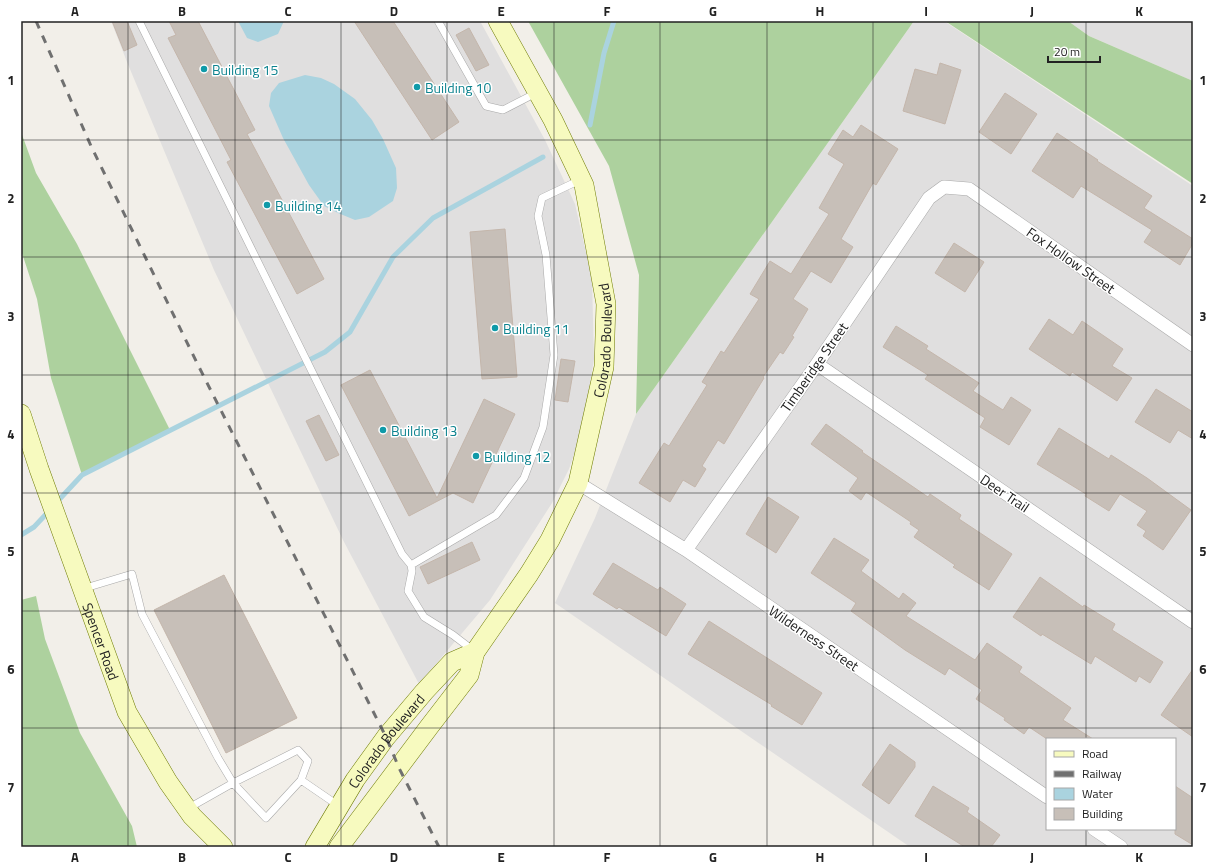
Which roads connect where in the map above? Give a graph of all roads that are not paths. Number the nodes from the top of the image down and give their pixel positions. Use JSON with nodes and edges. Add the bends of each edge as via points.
{"nodes":[{"id":1,"x":139,"y":21,"type":"edge"},
{"id":2,"x":438,"y":21,"type":"edge"},
{"id":3,"x":498,"y":21,"type":"edge"},
{"id":4,"x":538,"y":92,"type":"junction"},
{"id":5,"x":581,"y":179,"type":"junction"},
{"id":6,"x":944,"y":187,"type":"joint"},
{"id":7,"x":1193,"y":345,"type":"edge"},
{"id":8,"x":817,"y":364,"type":"junction"},
{"id":9,"x":21,"y":414,"type":"edge"},
{"id":10,"x":578,"y":483,"type":"junction"},
{"id":11,"x":686,"y":550,"type":"junction"},
{"id":12,"x":411,"y":565,"type":"junction"},
{"id":13,"x":82,"y":589,"type":"junction"},
{"id":14,"x":1193,"y":622,"type":"edge"},
{"id":15,"x":475,"y":652,"type":"junction"},
{"id":16,"x":301,"y":780,"type":"junction"},
{"id":17,"x":233,"y":783,"type":"junction"},
{"id":18,"x":1046,"y":796,"type":"edge"},
{"id":19,"x":340,"y":806,"type":"junction"},
{"id":20,"x":187,"y":809,"type":"junction"},
{"id":21,"x":1096,"y":830,"type":"edge"},
{"id":22,"x":223,"y":847,"type":"edge"},
{"id":23,"x":315,"y":847,"type":"edge"},
{"id":24,"x":339,"y":847,"type":"edge"},
{"id":25,"x":1121,"y":847,"type":"edge"}],
"edges":[{"from":1,"to":12,"type":"lane","via":[[402,554]]},
{"from":2,"to":4,"type":"lane","via":[[486,106],[503,110]]},
{"from":3,"to":4,"type":"main road","name":"Colorado Boulevard"},
{"from":4,"to":5,"type":"main road","name":"Colorado Boulevard"},
{"from":5,"to":10,"type":"main road","name":"Colorado Boulevard","via":[[606,304],[604,367]]},
{"from":5,"to":12,"type":"lane","via":[[542,198],[538,216],[546,255],[554,355],[543,427],[524,478],[496,515]]},
{"from":6,"to":7,"type":"street","name":"Fox Hollow Street","via":[[969,189]]},
{"from":6,"to":8,"type":"street","name":"Timberidge Street","via":[[929,198]]},
{"from":8,"to":11,"type":"street","name":"Timberidge Street"},
{"from":8,"to":14,"type":"street","name":"Deer Trail"},
{"from":9,"to":13,"type":"main road","name":"Spencer Road"},
{"from":10,"to":11,"type":"street","name":"Wilderness Street"},
{"from":10,"to":15,"type":"main road","name":"Colorado Boulevard","via":[[550,540]]},
{"from":11,"to":18,"type":"street","name":"Wilderness Street"},
{"from":12,"to":15,"type":"lane","via":[[408,591],[424,617],[454,635]]},
{"from":13,"to":17,"type":"lane","via":[[132,574],[142,614]]},
{"from":13,"to":20,"type":"main road","name":"Spencer Road","via":[[127,712]]},
{"from":15,"to":19,"type":"main road","name":"Colorado Boulevard","via":[[452,662],[424,692],[386,737]]},
{"from":15,"to":24,"type":"main road","name":"Colorado Boulevard","via":[[469,675]]},
{"from":16,"to":17,"type":"lane","via":[[266,818]]},
{"from":16,"to":17,"type":"lane","via":[[308,761],[298,750]]},
{"from":16,"to":19,"type":"lane"},
{"from":17,"to":20,"type":"lane"},
{"from":19,"to":23,"type":"main road","name":"Colorado Boulevard"},
{"from":20,"to":22,"type":"main road","name":"Spencer Road"},
{"from":21,"to":25,"type":"street"}]}
